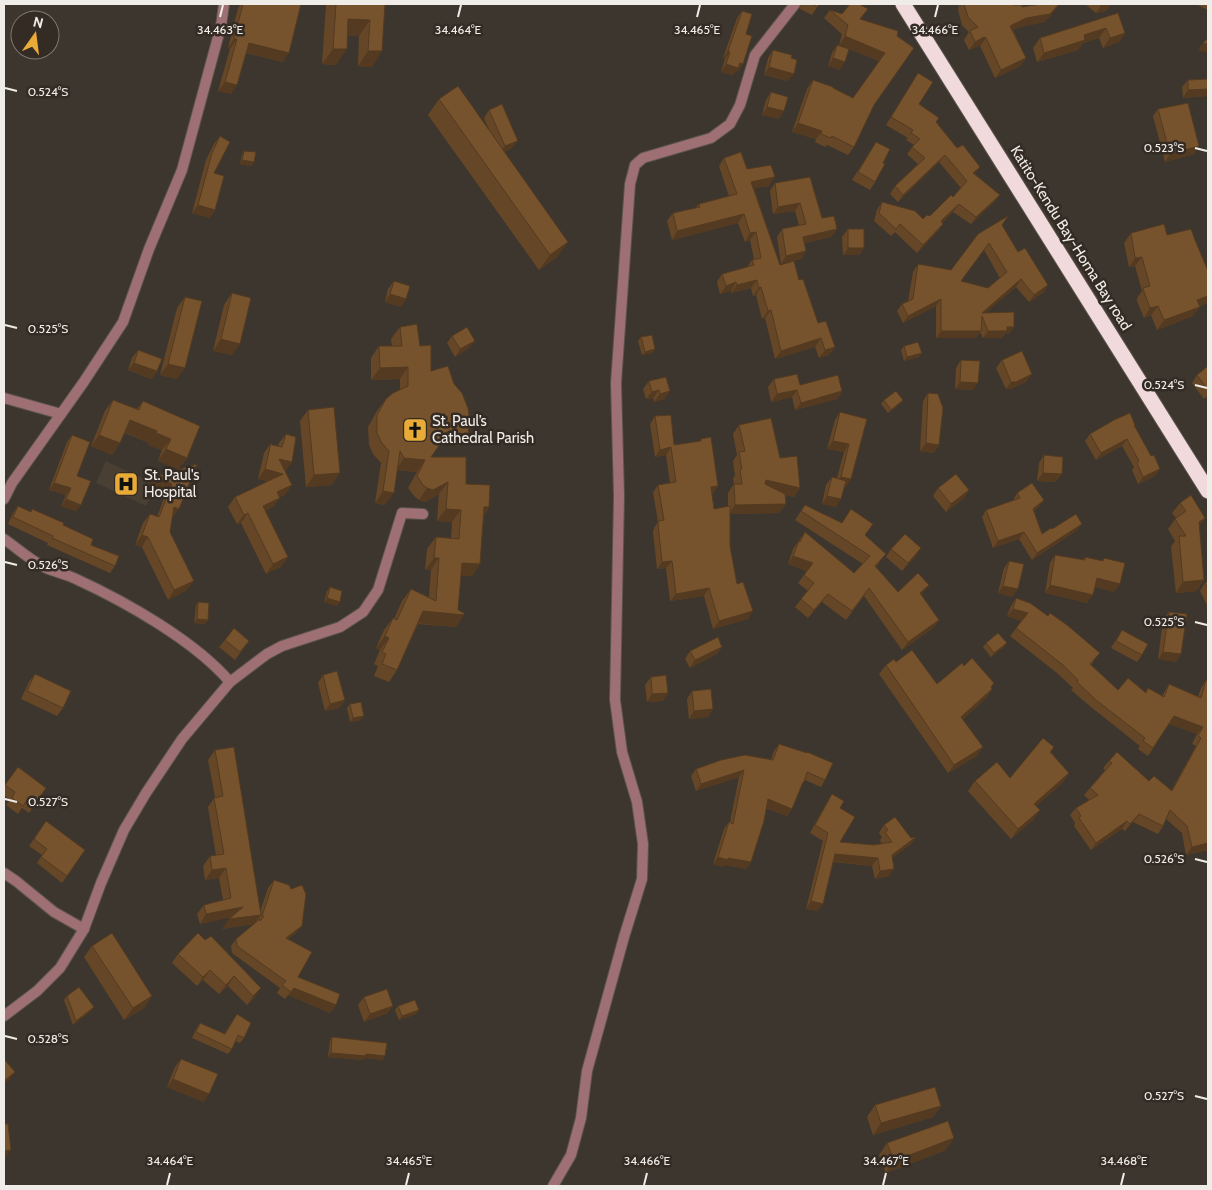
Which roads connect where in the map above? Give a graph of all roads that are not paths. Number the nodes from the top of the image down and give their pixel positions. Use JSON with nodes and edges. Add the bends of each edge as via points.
{"nodes":[{"id":1,"x":224,"y":4,"type":"edge"},
{"id":2,"x":795,"y":4,"type":"edge"},
{"id":3,"x":903,"y":4,"type":"edge"},
{"id":4,"x":4,"y":398,"type":"edge"},
{"id":5,"x":61,"y":414,"type":"junction"},
{"id":6,"x":1208,"y":490,"type":"edge"},
{"id":7,"x":4,"y":499,"type":"edge"},
{"id":8,"x":423,"y":514,"type":"dead end"},
{"id":9,"x":4,"y":538,"type":"edge"},
{"id":10,"x":230,"y":682,"type":"junction"},
{"id":11,"x":4,"y":873,"type":"edge"},
{"id":12,"x":84,"y":929,"type":"junction"},
{"id":13,"x":4,"y":1016,"type":"edge"},
{"id":14,"x":553,"y":1186,"type":"edge"}],
"edges":[{"from":1,"to":5,"type":"street","via":[[182,170],[123,322]]},
{"from":2,"to":14,"type":"street","via":[[755,55],[740,105],[730,124],[711,138],[644,158],[636,165],[630,184],[616,383],[620,496],[615,700],[622,752],[637,802],[643,844],[642,879],[587,1071],[581,1118],[571,1155]]},
{"from":3,"to":6,"type":"highway","name":"Katito-Kendu Bay-Homa Bay road"},
{"from":4,"to":5,"type":"street"},
{"from":5,"to":7,"type":"street","via":[[12,482]]},
{"from":8,"to":10,"type":"street","via":[[402,512],[378,590],[363,612],[340,628],[282,646]]},
{"from":9,"to":10,"type":"street","via":[[44,567],[76,578],[156,622],[193,647]]},
{"from":10,"to":12,"type":"street","via":[[182,739],[124,830]]},
{"from":11,"to":12,"type":"street","via":[[54,912]]},
{"from":12,"to":13,"type":"street","via":[[60,968]]}]}
